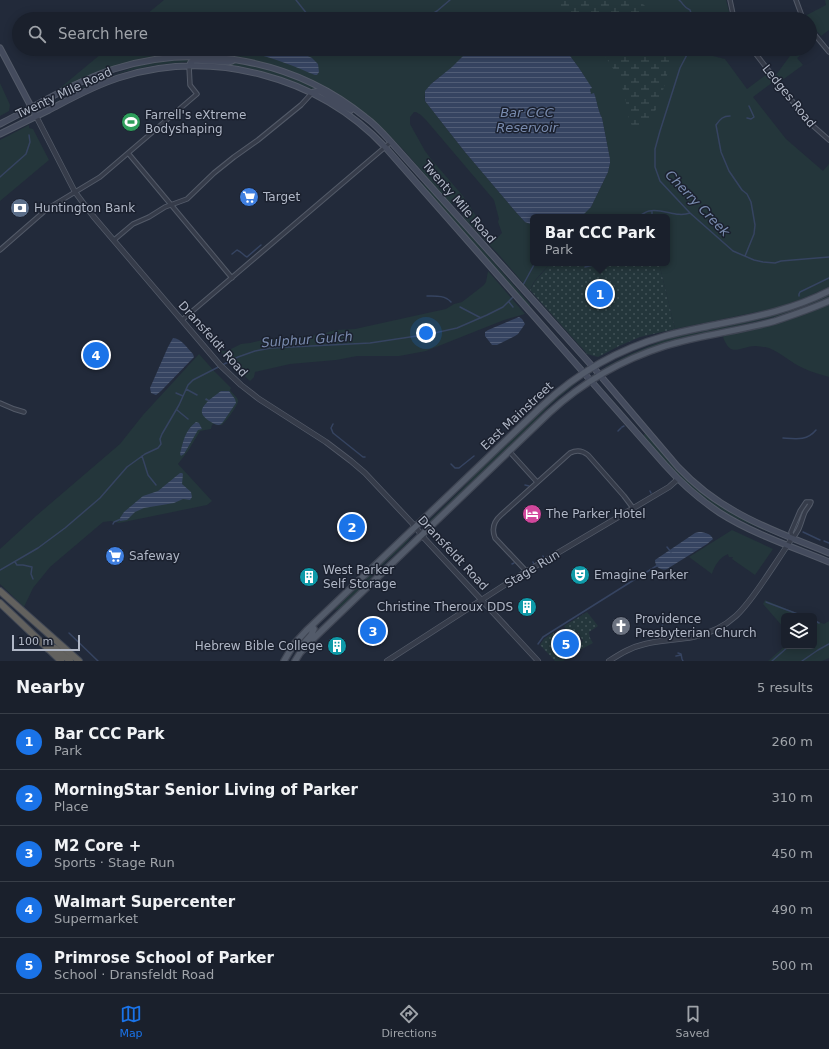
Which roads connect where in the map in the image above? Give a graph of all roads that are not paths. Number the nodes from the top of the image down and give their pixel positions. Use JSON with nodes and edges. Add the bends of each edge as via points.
{"nodes":[{"id":1,"x":730,"y":0,"type":"edge"},
{"id":2,"x":796,"y":0,"type":"edge"},
{"id":3,"x":733,"y":12,"type":"edge"},
{"id":4,"x":800,"y":12,"type":"edge"},
{"id":5,"x":817,"y":37,"type":"edge"},
{"id":6,"x":0,"y":48,"type":"edge"},
{"id":7,"x":829,"y":52,"type":"edge"},
{"id":8,"x":757,"y":56,"type":"edge"},
{"id":9,"x":236,"y":60,"type":"junction"},
{"id":10,"x":189,"y":66,"type":"junction"},
{"id":11,"x":312,"y":94,"type":"junction"},
{"id":12,"x":32,"y":108,"type":"junction"},
{"id":13,"x":359,"y":112,"type":"junction"},
{"id":14,"x":36,"y":116,"type":"junction"},
{"id":15,"x":0,"y":124,"type":"edge"},
{"id":16,"x":0,"y":134,"type":"edge"},
{"id":17,"x":829,"y":140,"type":"edge"},
{"id":18,"x":392,"y":142,"type":"junction"},
{"id":19,"x":386,"y":147,"type":"junction"},
{"id":20,"x":128,"y":153,"type":"junction"},
{"id":21,"x":75,"y":192,"type":"junction"},
{"id":22,"x":171,"y":205,"type":"junction"},
{"id":23,"x":114,"y":240,"type":"junction"},
{"id":24,"x":0,"y":250,"type":"edge"},
{"id":25,"x":232,"y":278,"type":"junction"},
{"id":26,"x":829,"y":292,"type":"edge"},
{"id":27,"x":829,"y":300,"type":"edge"},
{"id":28,"x":182,"y":320,"type":"junction"},
{"id":29,"x":593,"y":367,"type":"junction"},
{"id":30,"x":584,"y":373,"type":"junction"},
{"id":31,"x":599,"y":375,"type":"junction"},
{"id":32,"x":590,"y":380,"type":"junction"},
{"id":33,"x":0,"y":403,"type":"edge"},
{"id":34,"x":24,"y":412,"type":"dead end"},
{"id":35,"x":509,"y":451,"type":"junction"},
{"id":36,"x":678,"y":479,"type":"junction"},
{"id":37,"x":537,"y":482,"type":"junction"},
{"id":38,"x":633,"y":508,"type":"junction"},
{"id":39,"x":416,"y":527,"type":"junction"},
{"id":40,"x":422,"y":535,"type":"junction"},
{"id":41,"x":792,"y":538,"type":"junction"},
{"id":42,"x":788,"y":545,"type":"junction"},
{"id":43,"x":829,"y":553,"type":"edge"},
{"id":44,"x":829,"y":562,"type":"edge"},
{"id":45,"x":527,"y":572,"type":"junction"},
{"id":46,"x":0,"y":591,"type":"edge"},
{"id":47,"x":482,"y":600,"type":"junction"},
{"id":48,"x":0,"y":603,"type":"edge"},
{"id":49,"x":312,"y":626,"type":"junction"},
{"id":50,"x":48,"y":649,"type":"junction"},
{"id":51,"x":300,"y":653,"type":"junction"},
{"id":52,"x":61,"y":661,"type":"edge"},
{"id":53,"x":70,"y":661,"type":"edge"},
{"id":54,"x":79,"y":661,"type":"edge"},
{"id":55,"x":284,"y":661,"type":"edge"},
{"id":56,"x":295,"y":661,"type":"edge"},
{"id":57,"x":387,"y":661,"type":"edge"},
{"id":58,"x":538,"y":661,"type":"edge"},
{"id":59,"x":609,"y":661,"type":"edge"}],
"edges":[{"from":1,"to":3,"type":"street"},
{"from":2,"to":4,"type":"street"},
{"from":5,"to":7,"type":"street"},
{"from":6,"to":12,"type":"main road","name":"Dransfeldt Road"},
{"from":8,"to":17,"type":"street","name":"Ledges Road","via":[[803,115]]},
{"from":9,"to":10,"type":"main road","via":[[194,60]]},
{"from":9,"to":12,"type":"main road","name":"Twenty Mile Road","via":[[186,57],[138,63],[92,77]]},
{"from":9,"to":13,"type":"main road","name":"Twenty Mile Road","via":[[270,67],[301,78]]},
{"from":10,"to":11,"type":"main road","name":"Twenty Mile Road","via":[[232,68],[257,73],[284,81]]},
{"from":10,"to":14,"type":"main road","name":"Twenty Mile Road","via":[[117,78]]},
{"from":10,"to":20,"type":"street","via":[[190,85],[197,94]]},
{"from":11,"to":13,"type":"main road","via":[[320,91],[353,112]]},
{"from":11,"to":19,"type":"main road","name":"Twenty Mile Road","via":[[355,120]]},
{"from":11,"to":22,"type":"street","via":[[189,197]]},
{"from":12,"to":14,"type":"main road","name":"Dransfeldt Road"},
{"from":12,"to":15,"type":"main road","name":"Twenty Mile Road"},
{"from":13,"to":18,"type":"main road","name":"Twenty Mile Road"},
{"from":14,"to":16,"type":"main road","name":"Twenty Mile Road"},
{"from":14,"to":21,"type":"street","name":"Dransfeldt Road"},
{"from":18,"to":19,"type":"street"},
{"from":18,"to":29,"type":"main road","name":"Twenty Mile Road"},
{"from":19,"to":25,"type":"street"},
{"from":19,"to":30,"type":"main road","name":"Twenty Mile Road"},
{"from":20,"to":21,"type":"street","via":[[100,177]]},
{"from":20,"to":22,"type":"street"},
{"from":21,"to":23,"type":"street","name":"Dransfeldt Road"},
{"from":21,"to":24,"type":"street","via":[[45,211]]},
{"from":22,"to":23,"type":"street","via":[[133,224]]},
{"from":22,"to":25,"type":"street"},
{"from":23,"to":28,"type":"street","name":"Dransfeldt Road"},
{"from":25,"to":28,"type":"street"},
{"from":26,"to":29,"type":"main road","name":"East Mainstreet","via":[[776,312],[658,338],[623,351]]},
{"from":27,"to":31,"type":"main road","name":"East Mainstreet","via":[[808,310],[775,320],[656,349]]},
{"from":28,"to":39,"type":"street","name":"Dransfeldt Road","via":[[241,385],[350,460]]},
{"from":29,"to":30,"type":"main road","name":"East Mainstreet"},
{"from":29,"to":31,"type":"main road","name":"Twenty Mile Road"},
{"from":30,"to":32,"type":"main road","name":"Twenty Mile Road"},
{"from":30,"to":39,"type":"main road","name":"East Mainstreet","via":[[542,406]]},
{"from":31,"to":32,"type":"main road","name":"East Mainstreet"},
{"from":31,"to":41,"type":"main road","name":"Twenty Mile Road","via":[[696,485],[737,513]]},
{"from":32,"to":35,"type":"main road","name":"East Mainstreet","via":[[555,408]]},
{"from":32,"to":36,"type":"main road","name":"Twenty Mile Road"},
{"from":33,"to":34,"type":"street"},
{"from":35,"to":37,"type":"street"},
{"from":35,"to":40,"type":"main road","name":"East Mainstreet"},
{"from":36,"to":38,"type":"street","name":"Stage Run","via":[[671,486]]},
{"from":36,"to":42,"type":"main road","name":"Twenty Mile Road","via":[[726,517]]},
{"from":37,"to":38,"type":"street","via":[[569,454],[575,451],[583,452]]},
{"from":37,"to":45,"type":"street","via":[[494,522],[493,528],[496,539]]},
{"from":38,"to":45,"type":"street","name":"Stage Run"},
{"from":39,"to":40,"type":"street","name":"Dransfeldt Road"},
{"from":39,"to":49,"type":"main road","name":"East Mainstreet"},
{"from":40,"to":47,"type":"street","name":"Dransfeldt Road"},
{"from":40,"to":51,"type":"main road","name":"East Mainstreet"},
{"from":41,"to":41,"type":"street","via":[[796,534],[811,502],[806,502],[800,510],[791,532]]},
{"from":41,"to":42,"type":"street"},
{"from":41,"to":43,"type":"main road","name":"Twenty Mile Road"},
{"from":42,"to":44,"type":"main road","name":"Twenty Mile Road"},
{"from":42,"to":59,"type":"street","via":[[746,606],[723,625],[697,636],[641,645]]},
{"from":45,"to":47,"type":"street","name":"Stage Run"},
{"from":46,"to":54,"type":"highway"},
{"from":47,"to":57,"type":"street","name":"Stage Run"},
{"from":47,"to":58,"type":"street","name":"Dransfeldt Road"},
{"from":48,"to":50,"type":"highway"},
{"from":49,"to":51,"type":"main road","via":[[313,632],[300,647]]},
{"from":49,"to":55,"type":"main road","name":"East Mainstreet","via":[[294,644]]},
{"from":50,"to":52,"type":"highway"},
{"from":50,"to":53,"type":"highway","via":[[55,648]]},
{"from":51,"to":56,"type":"main road","name":"East Mainstreet"}]}
